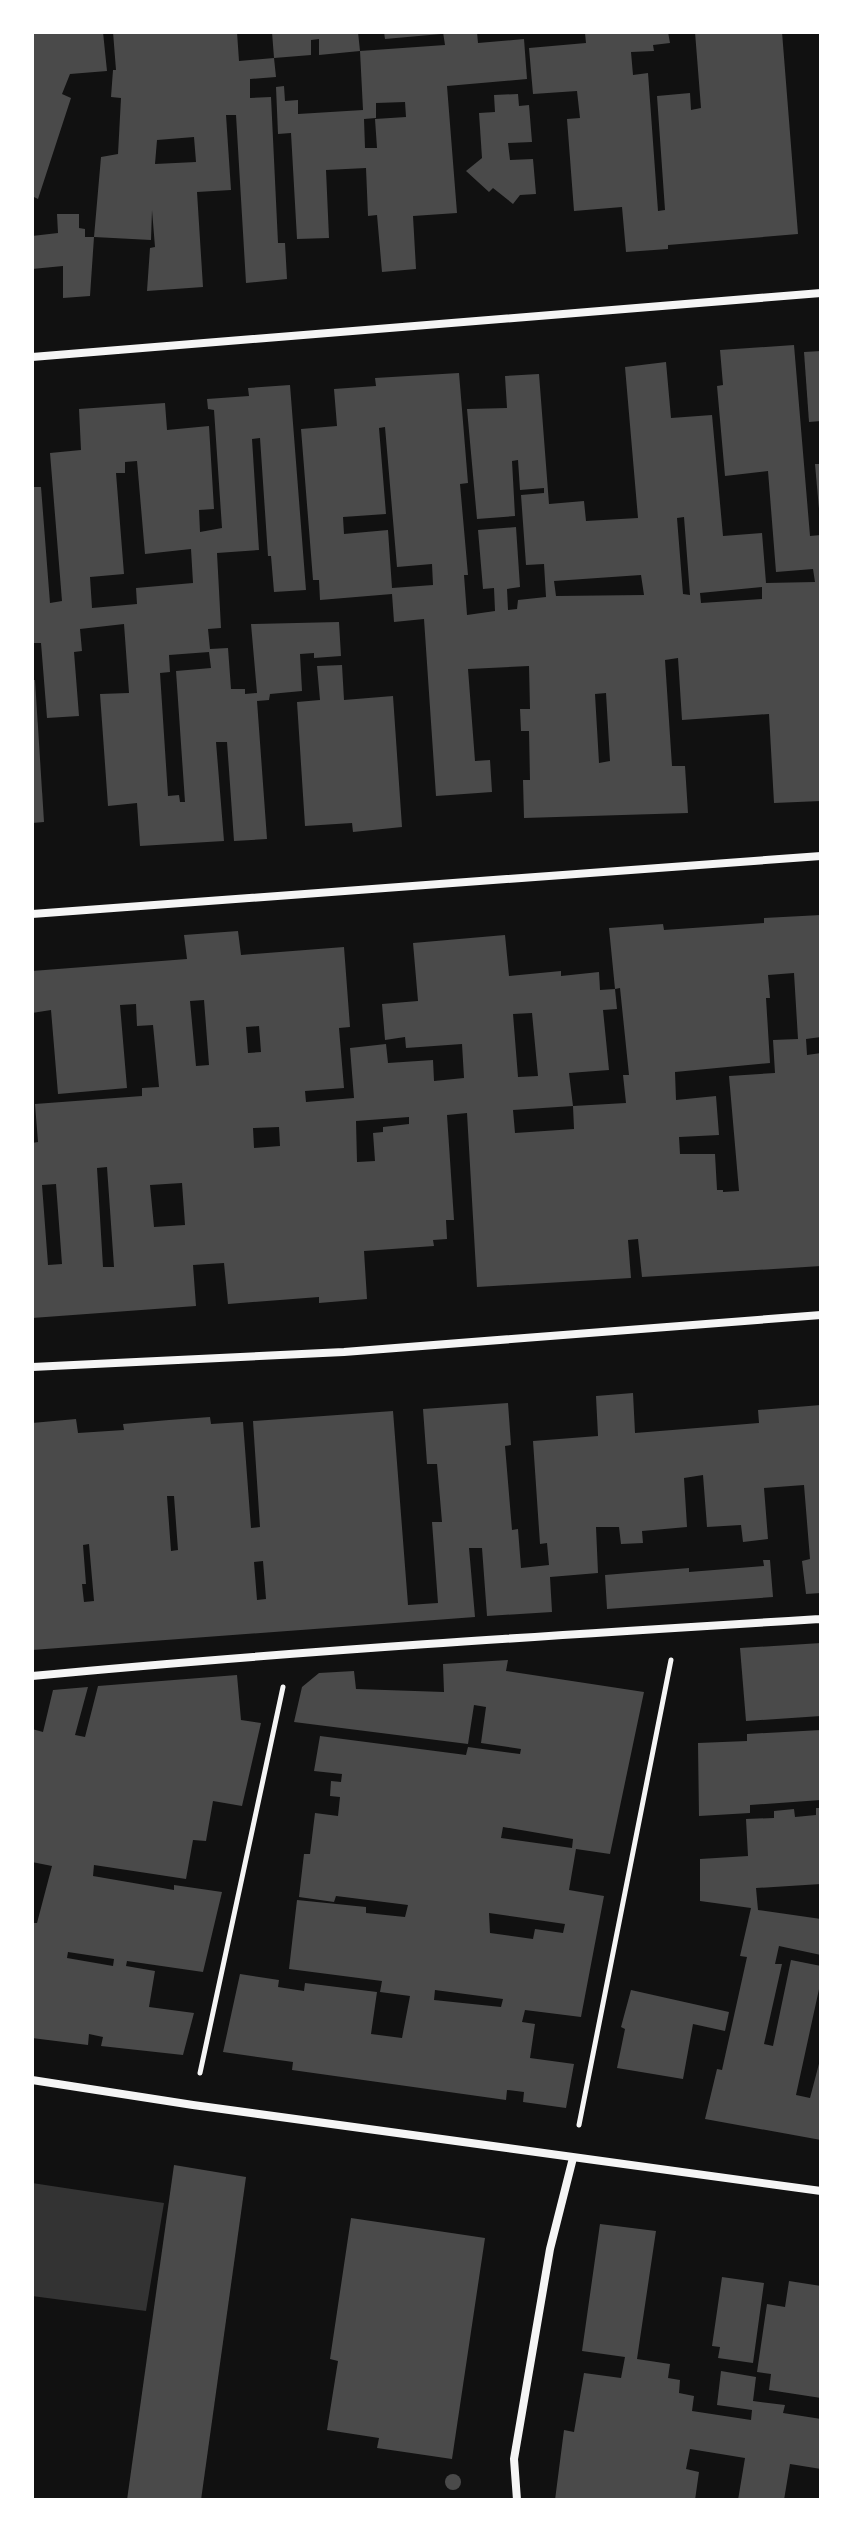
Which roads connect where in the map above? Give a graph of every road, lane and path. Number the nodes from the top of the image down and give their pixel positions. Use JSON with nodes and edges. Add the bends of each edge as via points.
{"nodes":[{"id":1,"x":821,"y":293,"type":"edge"},
{"id":2,"x":32,"y":357,"type":"edge"},
{"id":3,"x":821,"y":856,"type":"edge"},
{"id":4,"x":32,"y":914,"type":"edge"},
{"id":5,"x":821,"y":1315,"type":"edge"},
{"id":6,"x":32,"y":1367,"type":"edge"},
{"id":7,"x":821,"y":1619,"type":"edge"},
{"id":8,"x":678,"y":1627,"type":"junction"},
{"id":9,"x":289,"y":1655,"type":"junction"},
{"id":10,"x":32,"y":1676,"type":"edge"},
{"id":11,"x":32,"y":2080,"type":"edge"},
{"id":12,"x":193,"y":2105,"type":"junction"},
{"id":13,"x":573,"y":2158,"type":"junction"},
{"id":14,"x":821,"y":2191,"type":"edge"},
{"id":15,"x":517,"y":2500,"type":"edge"}],
"edges":[{"from":1,"to":2,"type":"street"},
{"from":3,"to":4,"type":"street"},
{"from":5,"to":6,"type":"street","via":[[344,1352]]},
{"from":7,"to":8,"type":"street"},
{"from":8,"to":9,"type":"street"},
{"from":8,"to":13,"type":"path"},
{"from":9,"to":10,"type":"street"},
{"from":9,"to":12,"type":"path"},
{"from":11,"to":12,"type":"street"},
{"from":12,"to":13,"type":"street"},
{"from":13,"to":14,"type":"street"},
{"from":13,"to":15,"type":"street","via":[[550,2249],[514,2459]]}]}
